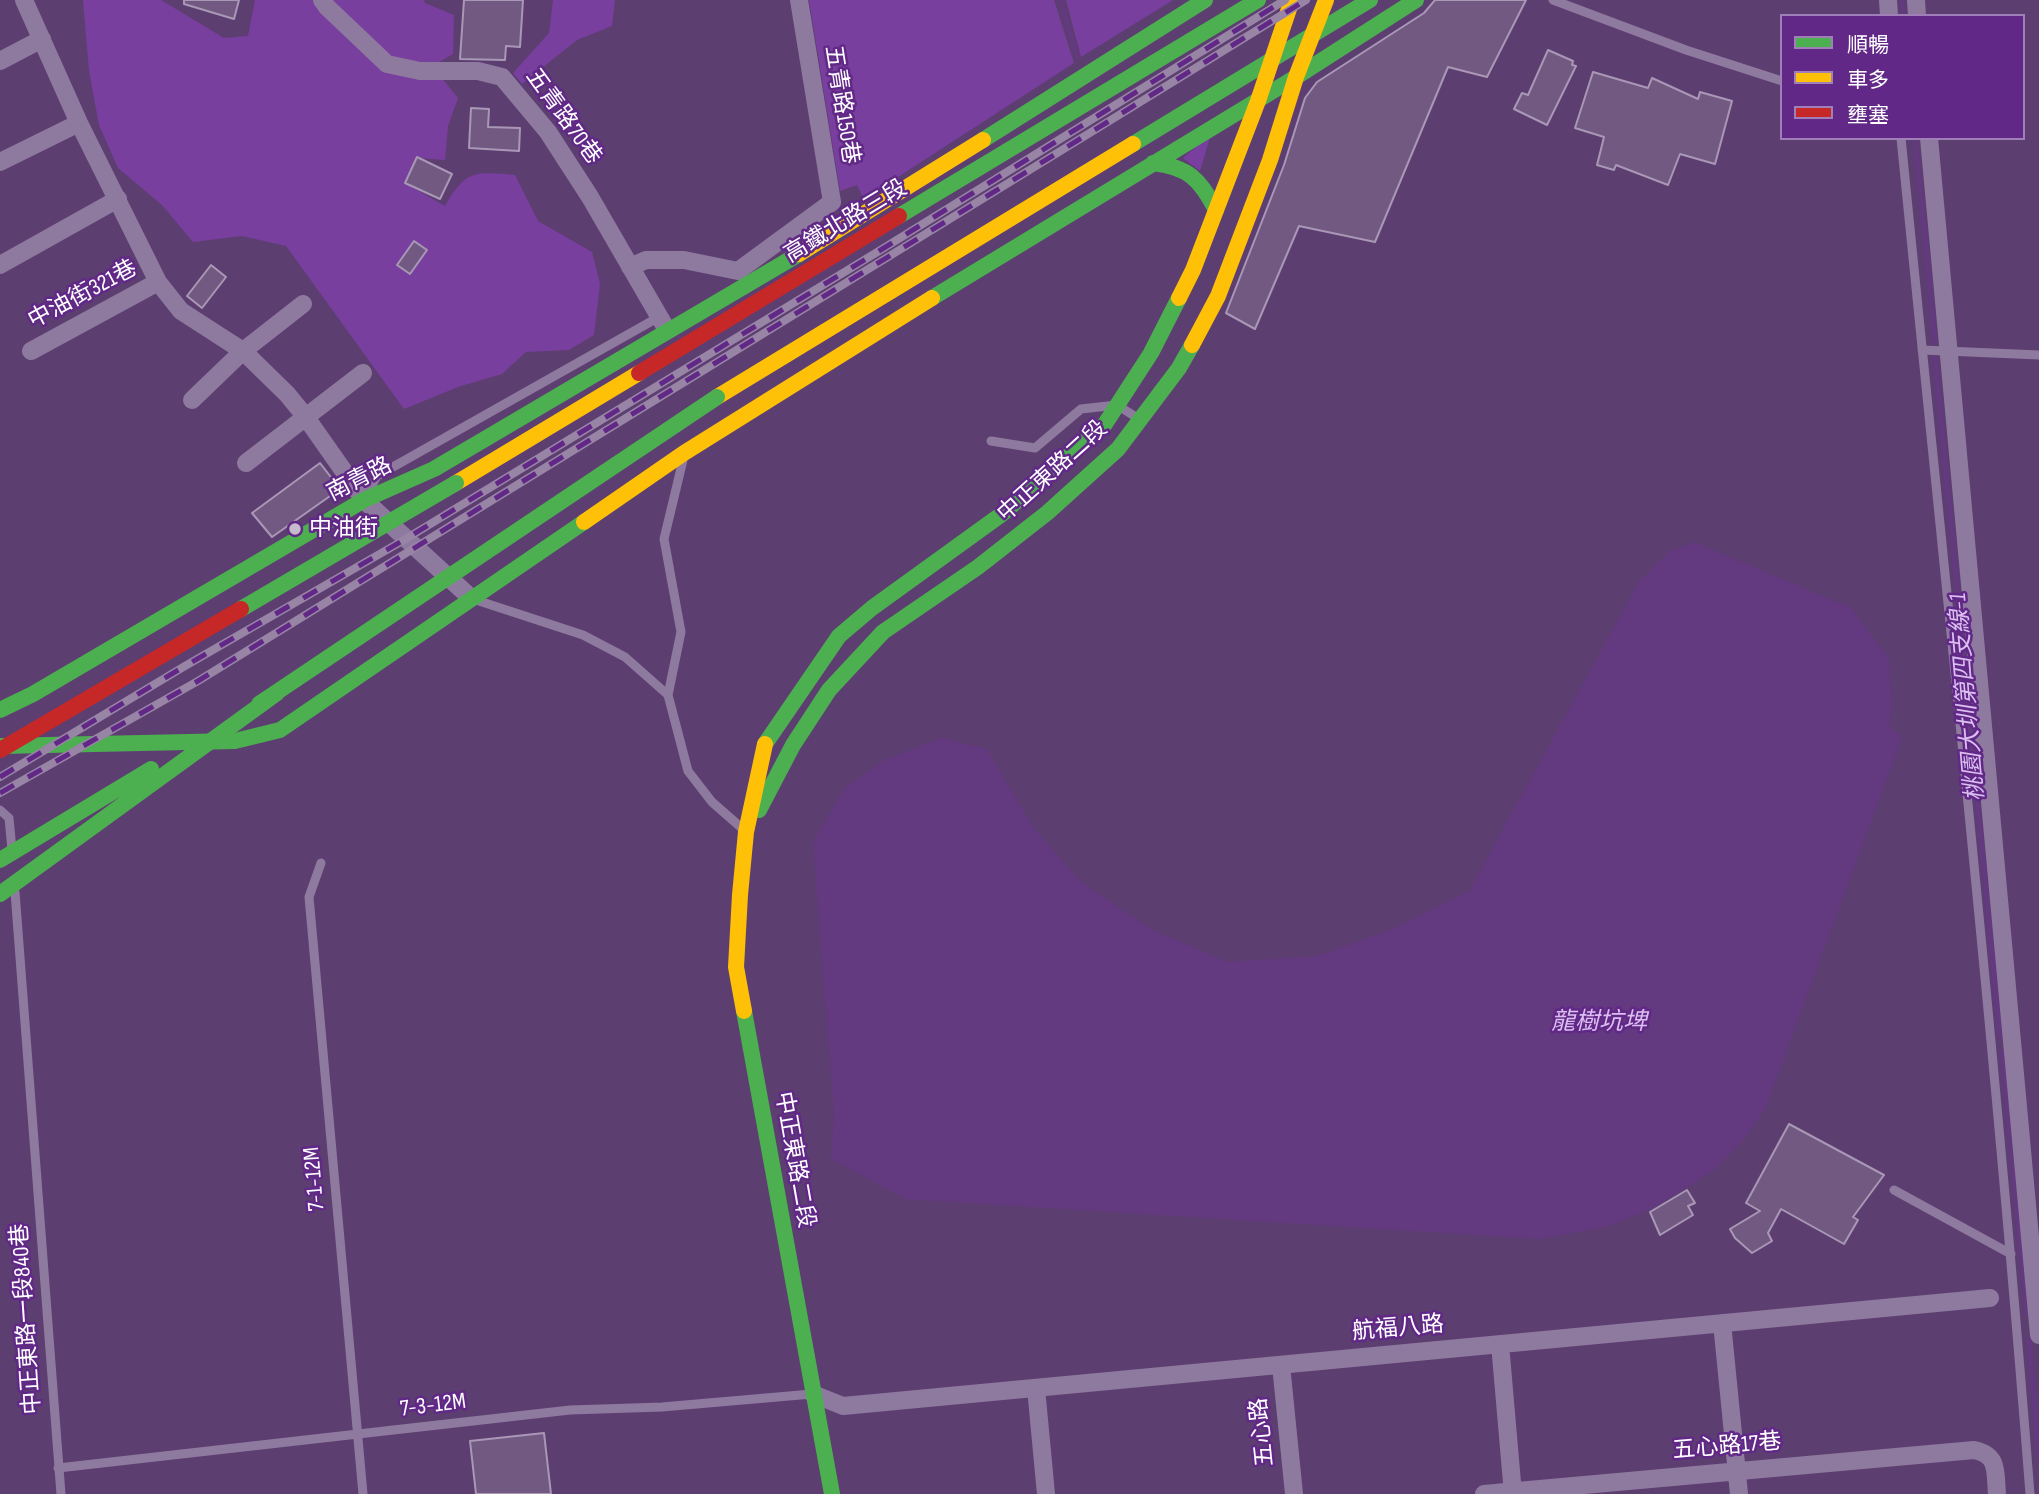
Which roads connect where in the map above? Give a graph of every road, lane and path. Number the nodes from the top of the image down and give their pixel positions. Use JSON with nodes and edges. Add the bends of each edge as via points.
{"nodes":[{"id":1,"x":24,"y":0,"type":"edge"},
{"id":2,"x":322,"y":0,"type":"edge"},
{"id":3,"x":799,"y":0,"type":"edge"},
{"id":4,"x":1205,"y":0,"type":"edge"},
{"id":5,"x":1258,"y":0,"type":"edge"},
{"id":6,"x":1292,"y":0,"type":"edge"},
{"id":7,"x":1326,"y":0,"type":"edge"},
{"id":8,"x":1370,"y":0,"type":"edge"},
{"id":9,"x":1416,"y":0,"type":"edge"},
{"id":10,"x":1553,"y":0,"type":"edge"},
{"id":11,"x":1313,"y":34,"type":"junction"},
{"id":12,"x":42,"y":39,"type":"junction"},
{"id":13,"x":1270,"y":60,"type":"junction"},
{"id":14,"x":0,"y":61,"type":"edge"},
{"id":15,"x":1296,"y":77,"type":"junction"},
{"id":16,"x":1780,"y":80,"type":"edge"},
{"id":17,"x":1258,"y":102,"type":"junction"},
{"id":18,"x":79,"y":123,"type":"junction"},
{"id":19,"x":1901,"y":140,"type":"edge"},
{"id":20,"x":1929,"y":140,"type":"edge"},
{"id":21,"x":0,"y":162,"type":"edge"},
{"id":22,"x":1153,"y":163,"type":"junction"},
{"id":23,"x":118,"y":199,"type":"junction"},
{"id":24,"x":1216,"y":210,"type":"junction"},
{"id":25,"x":835,"y":217,"type":"junction"},
{"id":26,"x":0,"y":265,"type":"edge"},
{"id":27,"x":630,"y":267,"type":"junction"},
{"id":28,"x":158,"y":282,"type":"junction"},
{"id":29,"x":303,"y":304,"type":"dead end"},
{"id":30,"x":663,"y":323,"type":"junction"},
{"id":31,"x":1922,"y":350,"type":"junction"},
{"id":32,"x":31,"y":351,"type":"dead end"},
{"id":33,"x":243,"y":351,"type":"junction"},
{"id":34,"x":1948,"y":351,"type":"junction"},
{"id":35,"x":2039,"y":355,"type":"edge"},
{"id":36,"x":363,"y":373,"type":"dead end"},
{"id":37,"x":192,"y":400,"type":"dead end"},
{"id":38,"x":1117,"y":405,"type":"junction"},
{"id":39,"x":306,"y":416,"type":"junction"},
{"id":40,"x":1140,"y":420,"type":"junction"},
{"id":41,"x":991,"y":441,"type":"dead end"},
{"id":42,"x":684,"y":453,"type":"junction"},
{"id":43,"x":246,"y":463,"type":"dead end"},
{"id":44,"x":404,"y":483,"type":"junction"},
{"id":45,"x":365,"y":500,"type":"junction"},
{"id":46,"x":392,"y":527,"type":"junction"},
{"id":47,"x":471,"y":598,"type":"junction"},
{"id":48,"x":277,"y":693,"type":"junction"},
{"id":49,"x":668,"y":695,"type":"junction"},
{"id":50,"x":0,"y":710,"type":"edge"},
{"id":51,"x":0,"y":748,"type":"edge"},
{"id":52,"x":0,"y":810,"type":"edge"},
{"id":53,"x":747,"y":832,"type":"junction"},
{"id":54,"x":6,"y":859,"type":"edge"},
{"id":55,"x":321,"y":863,"type":"dead end"},
{"id":56,"x":13,"y":873,"type":"dead end"},
{"id":57,"x":0,"y":894,"type":"edge"},
{"id":58,"x":2012,"y":1041,"type":"junction"},
{"id":59,"x":1992,"y":1045,"type":"junction"},
{"id":60,"x":1894,"y":1190,"type":"dead end"},
{"id":61,"x":2011,"y":1254,"type":"junction"},
{"id":62,"x":1990,"y":1298,"type":"dead end"},
{"id":63,"x":1722,"y":1323,"type":"junction"},
{"id":64,"x":2018,"y":1333,"type":"junction"},
{"id":65,"x":2039,"y":1333,"type":"edge"},
{"id":66,"x":1500,"y":1344,"type":"junction"},
{"id":67,"x":1281,"y":1365,"type":"junction"},
{"id":68,"x":1036,"y":1388,"type":"junction"},
{"id":69,"x":813,"y":1394,"type":"junction"},
{"id":70,"x":358,"y":1434,"type":"junction"},
{"id":71,"x":58,"y":1468,"type":"junction"},
{"id":72,"x":1737,"y":1471,"type":"junction"},
{"id":73,"x":1513,"y":1493,"type":"edge"},
{"id":74,"x":61,"y":1494,"type":"edge"},
{"id":75,"x":363,"y":1494,"type":"edge"},
{"id":76,"x":832,"y":1494,"type":"edge"},
{"id":77,"x":1046,"y":1494,"type":"edge"},
{"id":78,"x":1294,"y":1494,"type":"edge"},
{"id":79,"x":1485,"y":1494,"type":"edge"},
{"id":80,"x":1739,"y":1494,"type":"edge"},
{"id":81,"x":1997,"y":1494,"type":"edge"},
{"id":82,"x":2030,"y":1494,"type":"edge"}],
"edges":[{"from":1,"to":12,"type":"street"},
{"from":2,"to":27,"type":"street","name":"五青路70巷","via":[[387,64],[502,77],[548,132]]},
{"from":3,"to":25,"type":"street","name":"五青路150巷"},
{"from":4,"to":25,"type":"main road","name":"高鐵北路三段"},
{"from":5,"to":51,"type":"main road","name":"高鐵北路三段","bridge":true,"via":[[456,483]]},
{"from":6,"to":13,"type":"main road","name":"中正東路二段"},
{"from":7,"to":11,"type":"main road","name":"中正東路二段"},
{"from":8,"to":11,"type":"main road"},
{"from":9,"to":15,"type":"main road"},
{"from":10,"to":16,"type":"lane"},
{"from":11,"to":13,"type":"main road"},
{"from":11,"to":15,"type":"main road","name":"中正東路二段"},
{"from":12,"to":14,"type":"street"},
{"from":12,"to":18,"type":"street"},
{"from":13,"to":17,"type":"main road","name":"中正東路二段"},
{"from":13,"to":48,"type":"main road","bridge":true,"via":[[717,397]]},
{"from":15,"to":17,"type":"main road"},
{"from":15,"to":40,"type":"main road","name":"中正東路二段","via":[[1218,296],[1179,368]]},
{"from":17,"to":22,"type":"main road"},
{"from":17,"to":24,"type":"main road","name":"中正東路二段"},
{"from":18,"to":21,"type":"street"},
{"from":18,"to":23,"type":"street"},
{"from":19,"to":31,"type":"lane"},
{"from":20,"to":34,"type":"street"},
{"from":22,"to":24,"type":"main road","via":[[1171,164],[1202,182]]},
{"from":22,"to":42,"type":"main road"},
{"from":23,"to":26,"type":"street"},
{"from":23,"to":28,"type":"street"},
{"from":24,"to":38,"type":"main road","name":"中正東路二段","via":[[1194,270],[1151,353]]},
{"from":25,"to":27,"type":"street","via":[[737,271],[684,260],[646,260]]},
{"from":25,"to":30,"type":"main road","name":"高鐵北路三段"},
{"from":27,"to":30,"type":"street","name":"五青路70巷"},
{"from":28,"to":32,"type":"street","name":"中油街321巷"},
{"from":28,"to":33,"type":"street","via":[[181,311]]},
{"from":29,"to":33,"type":"street"},
{"from":30,"to":44,"type":"main road","name":"南青路","via":[[434,469]]},
{"from":30,"to":45,"type":"lane","via":[[377,476]]},
{"from":31,"to":34,"type":"lane"},
{"from":31,"to":59,"type":"lane"},
{"from":33,"to":37,"type":"street"},
{"from":33,"to":39,"type":"street"},
{"from":34,"to":35,"type":"lane"},
{"from":34,"to":58,"type":"street"},
{"from":36,"to":39,"type":"street"},
{"from":38,"to":40,"type":"lane"},
{"from":38,"to":41,"type":"lane","via":[[1081,409],[1035,448]]},
{"from":38,"to":53,"type":"main road","name":"中正東路二段","via":[[1105,424],[1002,514],[839,636],[765,742]]},
{"from":39,"to":43,"type":"street"},
{"from":39,"to":45,"type":"street"},
{"from":40,"to":53,"type":"main road","name":"中正東路二段","via":[[1118,449],[1047,513],[883,632],[829,690],[793,745]]},
{"from":42,"to":47,"type":"main road"},
{"from":42,"to":49,"type":"lane","via":[[664,539],[681,632]]},
{"from":44,"to":45,"type":"main road","name":"南青路"},
{"from":44,"to":46,"type":"main road"},
{"from":45,"to":46,"type":"street"},
{"from":45,"to":50,"type":"main road","name":"南青路"},
{"from":46,"to":47,"type":"street"},
{"from":47,"to":49,"type":"lane","via":[[583,635],[625,657]]},
{"from":47,"to":51,"type":"main road","via":[[280,730],[235,741]]},
{"from":48,"to":54,"type":"main road","bridge":true},
{"from":48,"to":57,"type":"main road","bridge":true},
{"from":49,"to":53,"type":"lane","via":[[688,771],[712,802]]},
{"from":52,"to":54,"type":"lane","via":[[9,818]]},
{"from":53,"to":69,"type":"main road","name":"中正東路二段","via":[[736,967]]},
{"from":55,"to":70,"type":"lane","name":"7-1-12M","via":[[309,897]]},
{"from":56,"to":71,"type":"lane","name":"中正東路一段840巷"},
{"from":58,"to":59,"type":"lane"},
{"from":58,"to":65,"type":"street"},
{"from":59,"to":61,"type":"lane"},
{"from":60,"to":61,"type":"lane"},
{"from":61,"to":64,"type":"lane"},
{"from":62,"to":63,"type":"street","name":"航福八路"},
{"from":63,"to":66,"type":"street","name":"航福八路"},
{"from":63,"to":72,"type":"street"},
{"from":64,"to":65,"type":"lane"},
{"from":64,"to":82,"type":"lane"},
{"from":66,"to":67,"type":"street","name":"航福八路"},
{"from":66,"to":73,"type":"street"},
{"from":67,"to":68,"type":"street","name":"航福八路"},
{"from":67,"to":78,"type":"street","name":"五心路"},
{"from":68,"to":69,"type":"street","name":"航福八路","via":[[843,1406]]},
{"from":68,"to":77,"type":"street"},
{"from":69,"to":70,"type":"lane","name":"7-3-12M","via":[[570,1410]]},
{"from":69,"to":76,"type":"main road","name":"中正東路二段"},
{"from":70,"to":71,"type":"lane","name":"7-3-12M"},
{"from":70,"to":75,"type":"lane","name":"7-1-12M"},
{"from":71,"to":74,"type":"lane","name":"中正東路一段840巷"},
{"from":72,"to":73,"type":"street","name":"五心路17巷"},
{"from":72,"to":80,"type":"street"},
{"from":72,"to":81,"type":"street","name":"五心路17巷","via":[[1974,1450],[1991,1457]]},
{"from":73,"to":79,"type":"street","name":"五心路17巷"}]}
